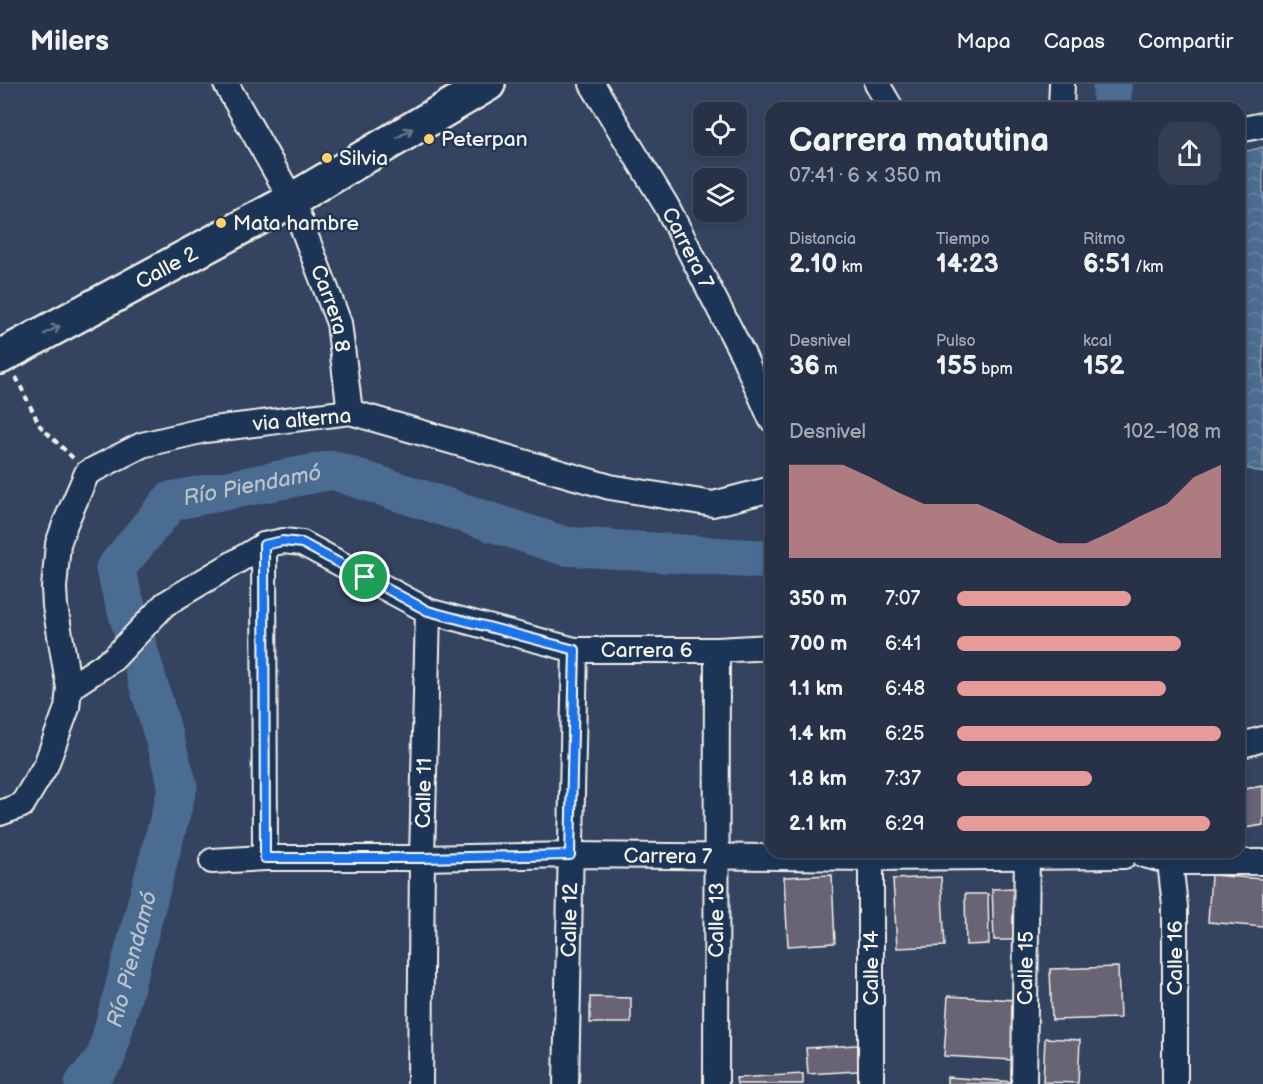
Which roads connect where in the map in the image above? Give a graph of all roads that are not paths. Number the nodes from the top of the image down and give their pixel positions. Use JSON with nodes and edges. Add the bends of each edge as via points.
{"nodes":[{"id":1,"x":226,"y":84,"type":"edge"},
{"id":2,"x":488,"y":84,"type":"edge"},
{"id":3,"x":592,"y":84,"type":"edge"},
{"id":4,"x":877,"y":84,"type":"edge"},
{"id":5,"x":1062,"y":84,"type":"edge"},
{"id":6,"x":888,"y":102,"type":"edge"},
{"id":7,"x":1061,"y":102,"type":"edge"},
{"id":8,"x":1263,"y":125,"type":"edge"},
{"id":9,"x":1245,"y":129,"type":"edge"},
{"id":10,"x":292,"y":200,"type":"junction"},
{"id":11,"x":2,"y":352,"type":"edge"},
{"id":12,"x":765,"y":405,"type":"edge"},
{"id":13,"x":351,"y":412,"type":"junction"},
{"id":14,"x":765,"y":491,"type":"edge"},
{"id":15,"x":264,"y":545,"type":"junction"},
{"id":16,"x":428,"y":611,"type":"junction"},
{"id":17,"x":765,"y":647,"type":"edge"},
{"id":18,"x":575,"y":650,"type":"junction"},
{"id":19,"x":717,"y":650,"type":"junction"},
{"id":20,"x":69,"y":688,"type":"junction"},
{"id":21,"x":1263,"y":740,"type":"edge"},
{"id":22,"x":1245,"y":744,"type":"edge"},
{"id":23,"x":0,"y":813,"type":"edge"},
{"id":24,"x":570,"y":855,"type":"junction"},
{"id":25,"x":765,"y":857,"type":"edge"},
{"id":26,"x":265,"y":858,"type":"junction"},
{"id":27,"x":422,"y":858,"type":"junction"},
{"id":28,"x":716,"y":858,"type":"junction"},
{"id":29,"x":871,"y":858,"type":"edge"},
{"id":30,"x":1028,"y":858,"type":"edge"},
{"id":31,"x":1155,"y":858,"type":"edge"},
{"id":32,"x":212,"y":861,"type":"dead end"},
{"id":33,"x":1170,"y":862,"type":"junction"},
{"id":34,"x":1263,"y":862,"type":"edge"},
{"id":35,"x":420,"y":1084,"type":"edge"},
{"id":36,"x":566,"y":1084,"type":"edge"},
{"id":37,"x":716,"y":1084,"type":"edge"},
{"id":38,"x":871,"y":1084,"type":"edge"},
{"id":39,"x":1024,"y":1084,"type":"edge"},
{"id":40,"x":1175,"y":1084,"type":"edge"}],
"edges":[{"from":1,"to":10,"type":"street","name":"Carrera 8"},
{"from":10,"to":2,"type":"main road","name":"Calle 2","one_way":true},
{"from":3,"to":12,"type":"street","name":"Carrera 7","via":[[666,206]]},
{"from":4,"to":6,"type":"street"},
{"from":5,"to":7,"type":"street"},
{"from":8,"to":9,"type":"street"},
{"from":11,"to":10,"type":"main road","name":"Calle 2","one_way":true},
{"from":10,"to":13,"type":"street","name":"Carrera 8","via":[[339,323]]},
{"from":13,"to":14,"type":"street","name":"via alterna","via":[[610,487],[713,504]]},
{"from":13,"to":20,"type":"street","name":"via alterna","via":[[205,430],[142,445],[87,473],[58,544],[55,573],[55,606]]},
{"from":15,"to":16,"type":"street","name":"Carrera 6","via":[[302,543]]},
{"from":15,"to":20,"type":"street","name":"Carrera 6","via":[[165,604],[113,659]]},
{"from":15,"to":26,"type":"street"},
{"from":16,"to":18,"type":"street","name":"Carrera 6"},
{"from":16,"to":27,"type":"street","name":"Calle 11"},
{"from":17,"to":19,"type":"street","name":"Carrera 6"},
{"from":18,"to":19,"type":"street","name":"Carrera 6"},
{"from":18,"to":24,"type":"street","name":"Calle 12"},
{"from":19,"to":28,"type":"street","name":"Calle 13"},
{"from":20,"to":23,"type":"street","via":[[67,708],[46,765],[22,805]]},
{"from":21,"to":22,"type":"street"},
{"from":24,"to":27,"type":"street","name":"Carrera 7"},
{"from":24,"to":28,"type":"street","name":"Carrera 7"},
{"from":24,"to":36,"type":"street","name":"Calle 12"},
{"from":25,"to":28,"type":"street","name":"Carrera 7"},
{"from":26,"to":27,"type":"street","name":"Carrera 7"},
{"from":26,"to":32,"type":"street","name":"Carrera 7"},
{"from":27,"to":35,"type":"street","name":"Calle 11"},
{"from":28,"to":37,"type":"street","name":"Calle 13"},
{"from":29,"to":38,"type":"street","name":"Calle 14"},
{"from":30,"to":39,"type":"street","name":"Calle 15"},
{"from":31,"to":33,"type":"street"},
{"from":33,"to":34,"type":"street"},
{"from":33,"to":40,"type":"street","name":"Calle 16","via":[[1175,906]]}]}
